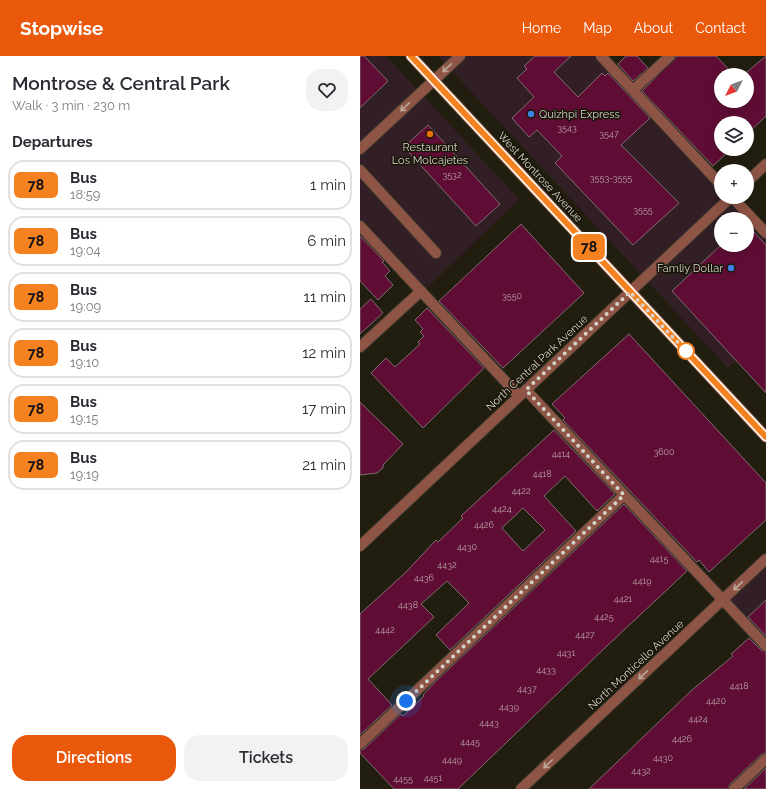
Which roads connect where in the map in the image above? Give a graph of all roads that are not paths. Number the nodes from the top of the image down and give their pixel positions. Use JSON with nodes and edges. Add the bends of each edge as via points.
{"nodes":[{"id":1,"x":411,"y":56,"type":"edge"},
{"id":2,"x":460,"y":56,"type":"edge"},
{"id":3,"x":601,"y":56,"type":"edge"},
{"id":4,"x":670,"y":56,"type":"edge"},
{"id":5,"x":434,"y":80,"type":"junction"},
{"id":6,"x":633,"y":90,"type":"junction"},
{"id":7,"x":360,"y":149,"type":"edge"},
{"id":8,"x":766,"y":164,"type":"edge"},
{"id":9,"x":360,"y":170,"type":"edge"},
{"id":10,"x":754,"y":175,"type":"edge"},
{"id":11,"x":714,"y":177,"type":"edge"},
{"id":12,"x":724,"y":204,"type":"edge"},
{"id":13,"x":739,"y":204,"type":"edge"},
{"id":14,"x":360,"y":226,"type":"edge"},
{"id":15,"x":766,"y":233,"type":"edge"},
{"id":16,"x":436,"y":253,"type":"dead end"},
{"id":17,"x":420,"y":290,"type":"junction"},
{"id":18,"x":630,"y":292,"type":"junction"},
{"id":19,"x":360,"y":348,"type":"edge"},
{"id":20,"x":522,"y":393,"type":"junction"},
{"id":21,"x":766,"y":437,"type":"edge"},
{"id":22,"x":624,"y":495,"type":"junction"},
{"id":23,"x":360,"y":546,"type":"edge"},
{"id":24,"x":766,"y":559,"type":"edge"},
{"id":25,"x":722,"y":600,"type":"junction"},
{"id":26,"x":766,"y":646,"type":"edge"},
{"id":27,"x":360,"y":744,"type":"edge"},
{"id":28,"x":766,"y":759,"type":"edge"},
{"id":29,"x":522,"y":789,"type":"edge"},
{"id":30,"x":734,"y":789,"type":"edge"}],
"edges":[{"from":1,"to":5,"type":"main road","name":"West Montrose Avenue"},
{"from":2,"to":5,"type":"street","one_way":true},
{"from":3,"to":6,"type":"street"},
{"from":4,"to":6,"type":"street"},
{"from":5,"to":7,"type":"street","one_way":true},
{"from":5,"to":18,"type":"main road","name":"West Montrose Avenue"},
{"from":6,"to":11,"type":"street"},
{"from":8,"to":10,"type":"street"},
{"from":9,"to":16,"type":"street"},
{"from":12,"to":18,"type":"street","name":"North Central Park Avenue"},
{"from":13,"to":15,"type":"street"},
{"from":14,"to":17,"type":"street"},
{"from":17,"to":19,"type":"street"},
{"from":17,"to":20,"type":"street"},
{"from":18,"to":20,"type":"street","name":"North Central Park Avenue"},
{"from":18,"to":21,"type":"main road","name":"West Montrose Avenue"},
{"from":20,"to":22,"type":"street"},
{"from":20,"to":23,"type":"street","name":"North Central Park Avenue"},
{"from":22,"to":25,"type":"street"},
{"from":22,"to":27,"type":"street"},
{"from":24,"to":25,"type":"street","name":"North Monticello Avenue","one_way":true},
{"from":25,"to":26,"type":"street"},
{"from":25,"to":29,"type":"street","name":"North Monticello Avenue","one_way":true},
{"from":28,"to":30,"type":"street"}]}
